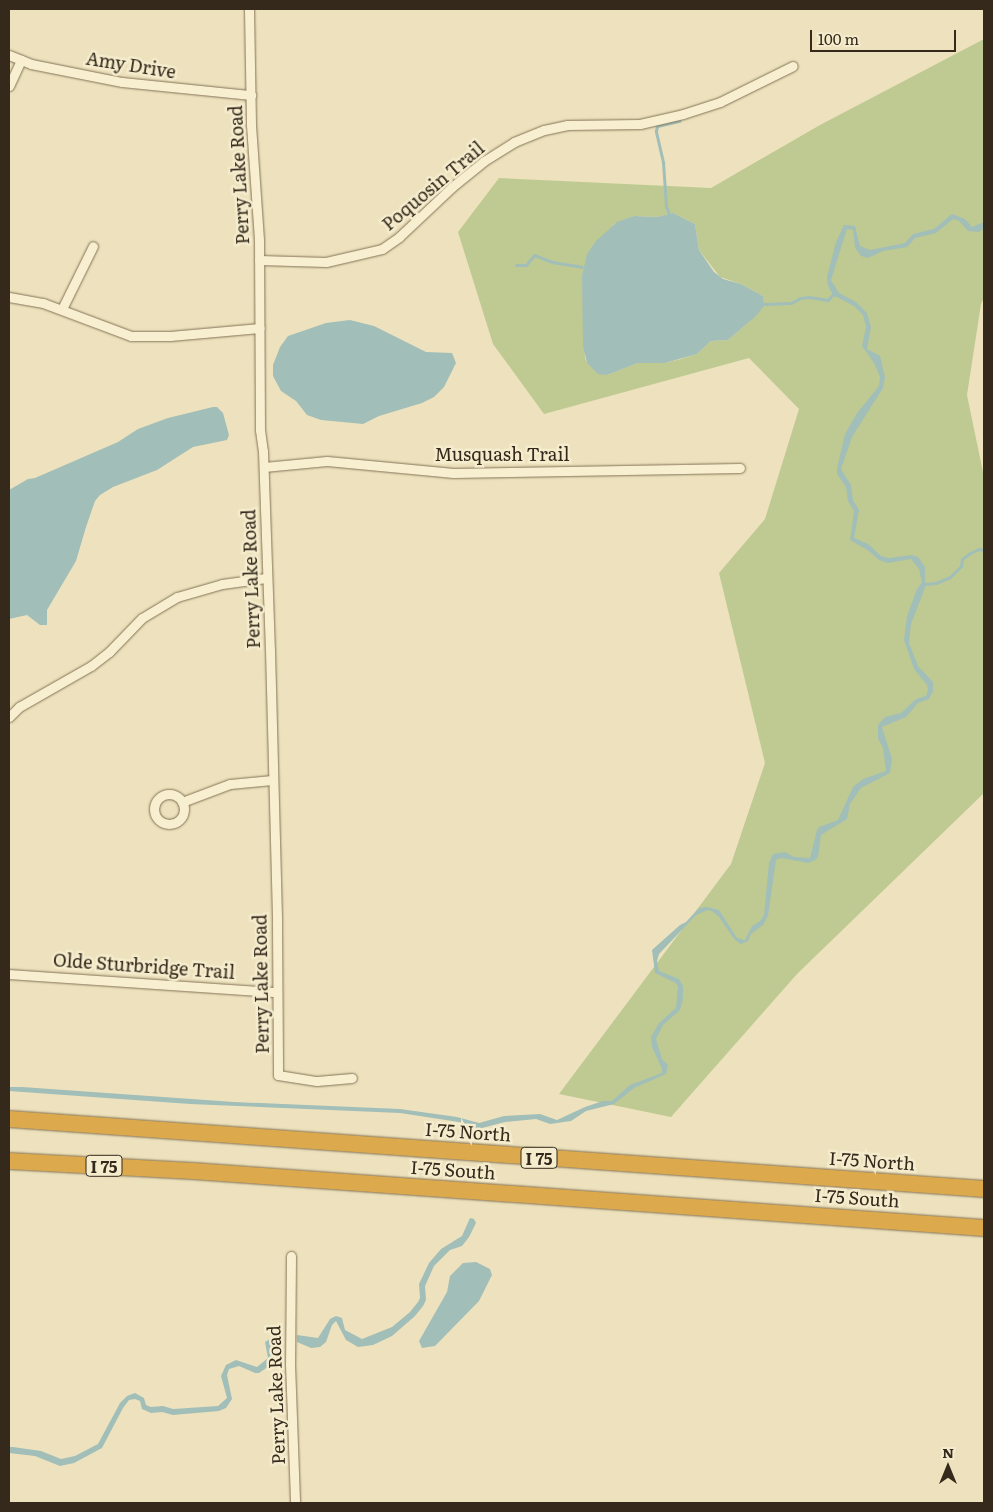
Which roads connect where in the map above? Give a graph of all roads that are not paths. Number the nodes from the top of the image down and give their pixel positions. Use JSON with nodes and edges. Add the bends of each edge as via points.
{"nodes":[{"id":1,"x":249,"y":9,"type":"edge"},
{"id":2,"x":9,"y":55,"type":"edge"},
{"id":3,"x":22,"y":60,"type":"junction"},
{"id":4,"x":792,"y":66,"type":"dead end"},
{"id":5,"x":9,"y":86,"type":"edge"},
{"id":6,"x":251,"y":95,"type":"junction"},
{"id":7,"x":92,"y":246,"type":"dead end"},
{"id":8,"x":259,"y":260,"type":"junction"},
{"id":9,"x":9,"y":297,"type":"edge"},
{"id":10,"x":62,"y":309,"type":"junction"},
{"id":11,"x":260,"y":328,"type":"junction"},
{"id":12,"x":264,"y":467,"type":"junction"},
{"id":13,"x":740,"y":468,"type":"dead end"},
{"id":14,"x":266,"y":578,"type":"junction"},
{"id":15,"x":9,"y":717,"type":"edge"},
{"id":16,"x":272,"y":780,"type":"junction"},
{"id":17,"x":182,"y":802,"type":"dead end"},
{"id":18,"x":9,"y":974,"type":"edge"},
{"id":19,"x":276,"y":992,"type":"junction"},
{"id":20,"x":352,"y":1078,"type":"dead end"},
{"id":21,"x":9,"y":1119,"type":"edge"},
{"id":22,"x":9,"y":1161,"type":"edge"},
{"id":23,"x":984,"y":1189,"type":"edge"},
{"id":24,"x":984,"y":1228,"type":"edge"},
{"id":25,"x":291,"y":1256,"type":"dead end"},
{"id":26,"x":295,"y":1503,"type":"edge"}],
"edges":[{"from":1,"to":6,"type":"street","name":"Perry Lake Road"},
{"from":2,"to":3,"type":"street","name":"Amy Drive"},
{"from":3,"to":5,"type":"street"},
{"from":3,"to":6,"type":"street","name":"Amy Drive","via":[[122,82]]},
{"from":4,"to":8,"type":"street","name":"Poquosin Trail","via":[[720,102],[683,114],[640,124],[567,125],[514,142],[484,161],[382,249],[326,262]]},
{"from":6,"to":8,"type":"street","name":"Perry Lake Road"},
{"from":7,"to":10,"type":"street"},
{"from":8,"to":11,"type":"street","name":"Perry Lake Road"},
{"from":9,"to":10,"type":"street"},
{"from":10,"to":11,"type":"street","via":[[110,329],[145,337]]},
{"from":11,"to":12,"type":"street","name":"Perry Lake Road","via":[[260,430]]},
{"from":12,"to":13,"type":"street","name":"Musquash Trail","via":[[327,461],[453,473]]},
{"from":12,"to":14,"type":"street","name":"Perry Lake Road"},
{"from":14,"to":15,"type":"street","via":[[222,584],[177,597],[142,618],[91,666],[19,707]]},
{"from":14,"to":16,"type":"street","name":"Perry Lake Road"},
{"from":16,"to":17,"type":"street","via":[[230,784]]},
{"from":16,"to":19,"type":"street","name":"Perry Lake Road"},
{"from":18,"to":19,"type":"street","name":"Olde Sturbridge Trail"},
{"from":19,"to":20,"type":"street","name":"Perry Lake Road","via":[[278,1074],[316,1081]]},
{"from":21,"to":23,"type":"highway","name":"I-75 North","number":"I 75"},
{"from":22,"to":24,"type":"highway","name":"I-75 South","number":"I 75","via":[[192,1171]]},
{"from":25,"to":26,"type":"street","name":"Perry Lake Road","via":[[290,1364]]}]}
